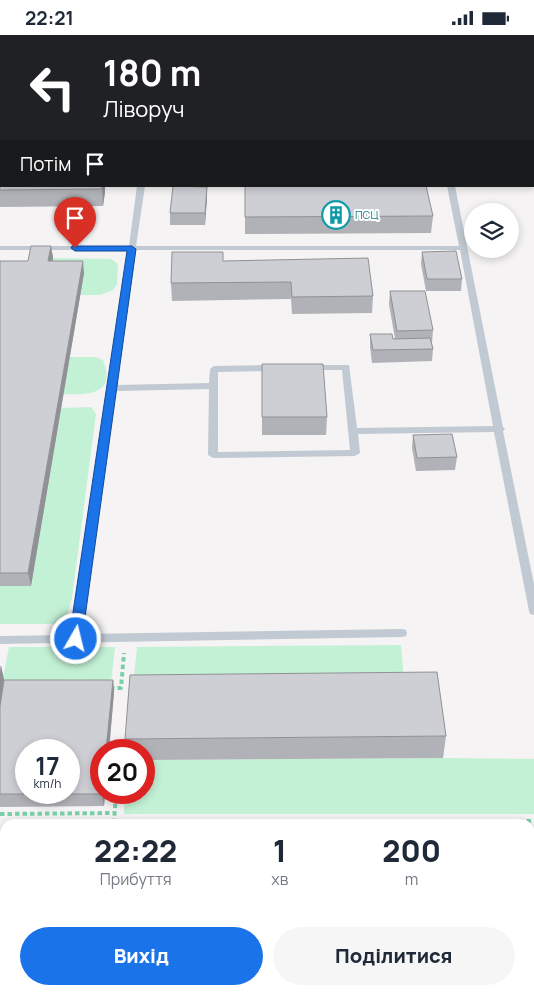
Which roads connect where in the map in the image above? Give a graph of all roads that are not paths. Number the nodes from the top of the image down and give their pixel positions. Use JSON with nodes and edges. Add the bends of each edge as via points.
{"nodes":[{"id":1,"x":141,"y":187,"type":"edge"},
{"id":2,"x":451,"y":187,"type":"edge"},
{"id":3,"x":0,"y":248,"type":"edge"},
{"id":4,"x":464,"y":248,"type":"joint"},
{"id":5,"x":132,"y":249,"type":"junction"},
{"id":6,"x":466,"y":258,"type":"edge"},
{"id":7,"x":280,"y":368,"type":"edge"},
{"id":8,"x":299,"y":368,"type":"edge"},
{"id":9,"x":213,"y":386,"type":"junction"},
{"id":10,"x":112,"y":388,"type":"junction"},
{"id":11,"x":500,"y":429,"type":"junction"},
{"id":12,"x":353,"y":431,"type":"junction"},
{"id":13,"x":534,"y":611,"type":"edge"},
{"id":14,"x":402,"y":633,"type":"dead end"},
{"id":15,"x":76,"y":639,"type":"junction"},
{"id":16,"x":0,"y":640,"type":"edge"}],
"edges":[{"from":1,"to":5,"type":"lane"},
{"from":2,"to":4,"type":"lane"},
{"from":3,"to":5,"type":"lane"},
{"from":4,"to":5,"type":"lane"},
{"from":5,"to":10,"type":"lane"},
{"from":6,"to":11,"type":"lane"},
{"from":7,"to":9,"type":"lane","via":[[214,369]]},
{"from":8,"to":12,"type":"lane","via":[[346,367]]},
{"from":9,"to":10,"type":"lane"},
{"from":9,"to":12,"type":"lane","via":[[213,455],[355,453]]},
{"from":10,"to":15,"type":"lane"},
{"from":11,"to":12,"type":"lane"},
{"from":11,"to":13,"type":"lane"},
{"from":14,"to":15,"type":"lane"},
{"from":15,"to":16,"type":"lane"}]}
